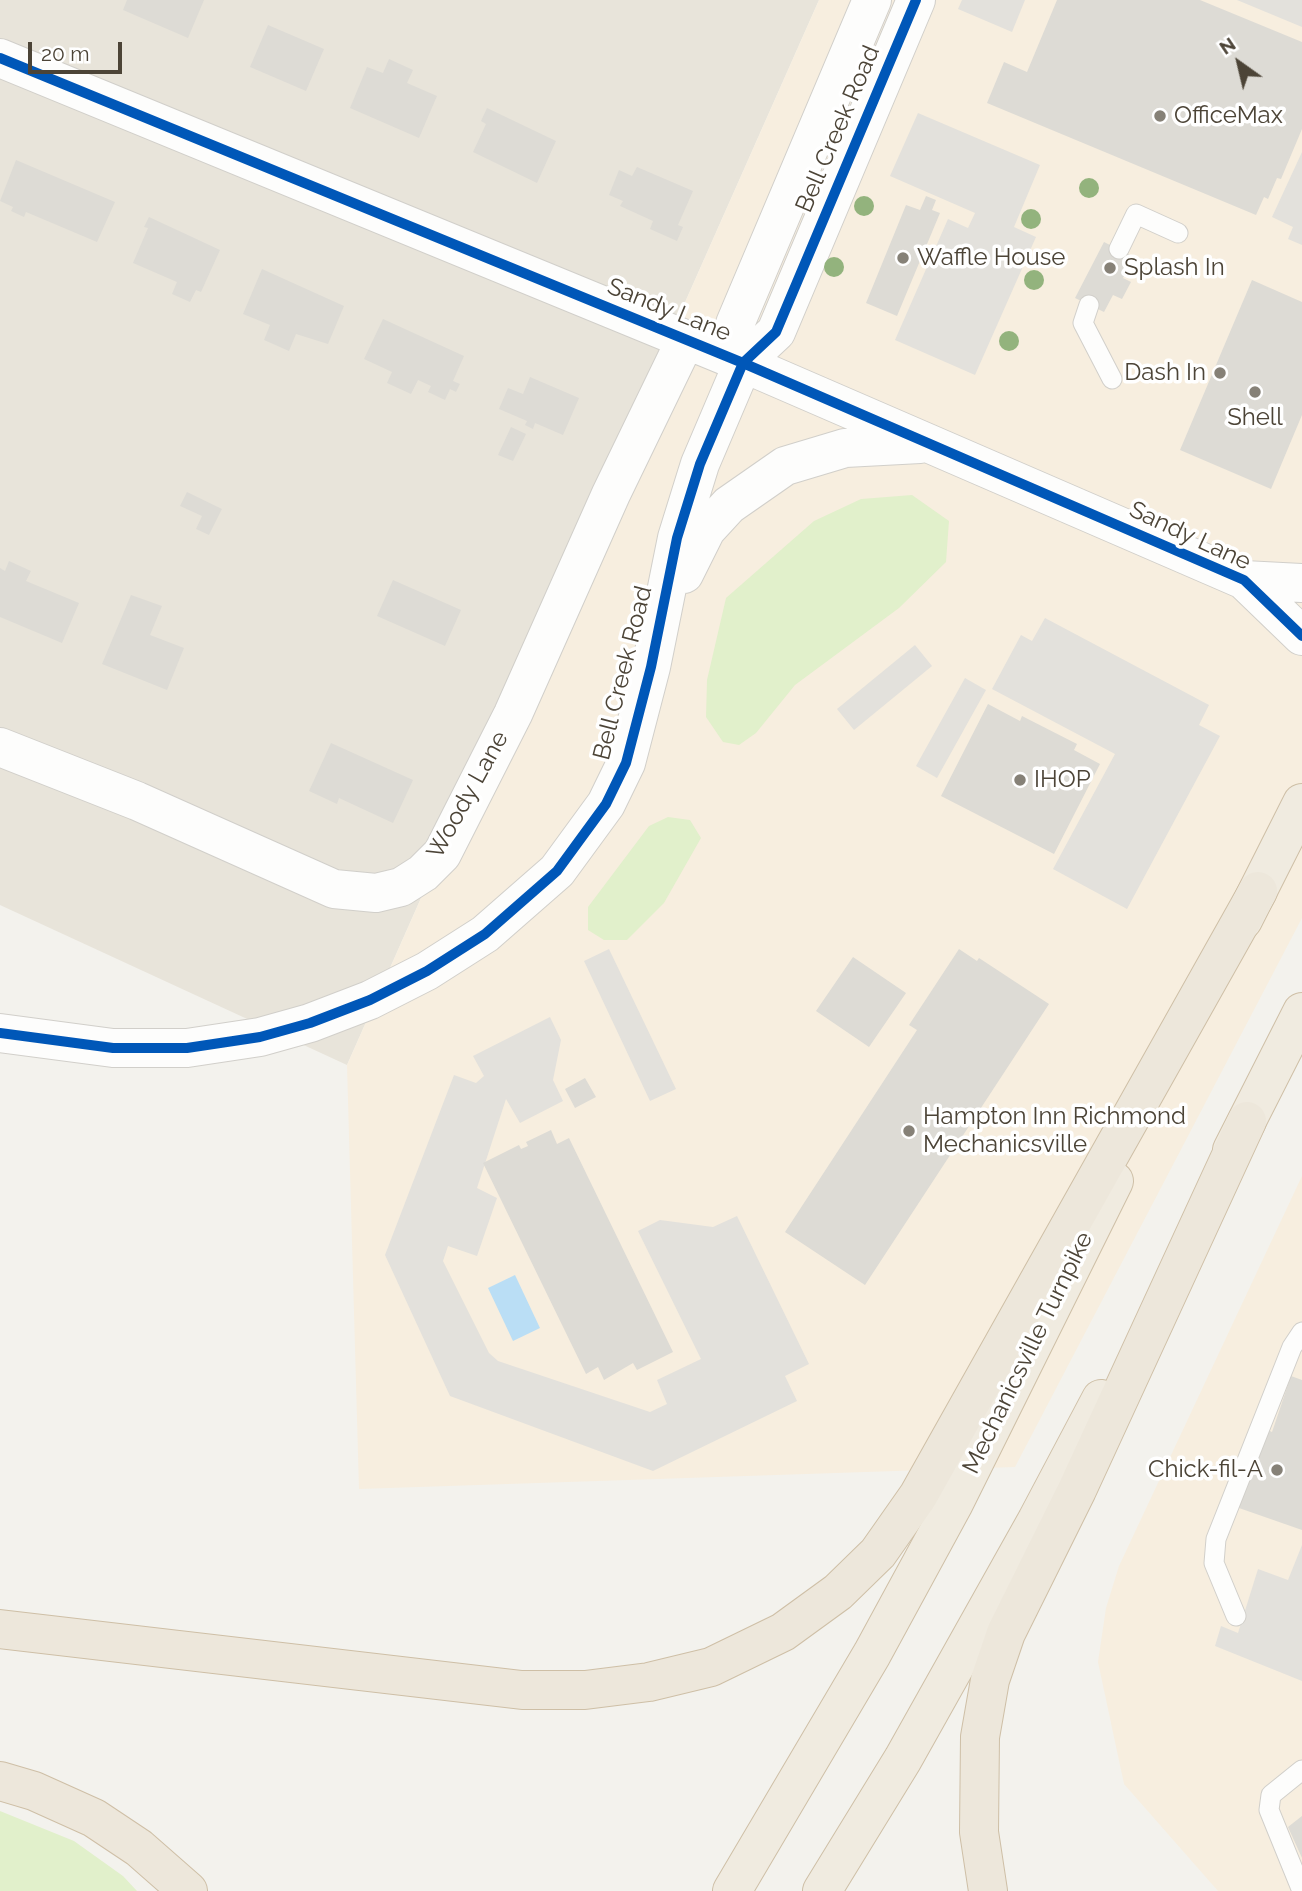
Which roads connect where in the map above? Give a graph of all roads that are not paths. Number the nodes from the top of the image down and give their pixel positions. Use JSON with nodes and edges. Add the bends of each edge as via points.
{"nodes":[{"id":1,"x":872,"y":0,"type":"edge"},
{"id":2,"x":916,"y":0,"type":"edge"},
{"id":3,"x":0,"y":58,"type":"edge"},
{"id":4,"x":1178,"y":233,"type":"dead end"},
{"id":5,"x":1119,"y":250,"type":"dead end"},
{"id":6,"x":1089,"y":305,"type":"dead end"},
{"id":7,"x":686,"y":340,"type":"junction"},
{"id":8,"x":743,"y":363,"type":"junction"},
{"id":9,"x":1112,"y":379,"type":"dead end"},
{"id":10,"x":929,"y":443,"type":"junction"},
{"id":11,"x":1244,"y":580,"type":"junction"},
{"id":12,"x":1302,"y":583,"type":"edge"},
{"id":13,"x":662,"y":616,"type":"junction"},
{"id":14,"x":1302,"y":636,"type":"edge"},
{"id":15,"x":0,"y":747,"type":"edge"},
{"id":16,"x":1302,"y":803,"type":"edge"},
{"id":17,"x":1258,"y":891,"type":"junction"},
{"id":18,"x":1302,"y":1012,"type":"edge"},
{"id":19,"x":0,"y":1033,"type":"edge"},
{"id":20,"x":1247,"y":1121,"type":"junction"},
{"id":21,"x":1302,"y":1332,"type":"edge"},
{"id":22,"x":1236,"y":1616,"type":"dead end"},
{"id":23,"x":0,"y":1629,"type":"edge"},
{"id":24,"x":1302,"y":1770,"type":"edge"},
{"id":25,"x":0,"y":1781,"type":"edge"},
{"id":26,"x":188,"y":1891,"type":"edge"},
{"id":27,"x":732,"y":1891,"type":"edge"},
{"id":28,"x":822,"y":1891,"type":"edge"},
{"id":29,"x":988,"y":1891,"type":"edge"},
{"id":30,"x":1301,"y":1891,"type":"edge"}],
"edges":[{"from":1,"to":8,"type":"street","name":"Bell Creek Road","via":[[735,324]]},
{"from":2,"to":8,"type":"street","name":"Bell Creek Road","via":[[776,332]]},
{"from":3,"to":7,"type":"street","name":"Sandy Lane"},
{"from":4,"to":5,"type":"lane","via":[[1136,214]]},
{"from":6,"to":9,"type":"lane","via":[[1083,323]]},
{"from":7,"to":8,"type":"street","name":"Sandy Lane"},
{"from":7,"to":15,"type":"street","name":"Woody Lane","via":[[513,714],[442,854],[424,873],[401,887],[376,893],[334,889],[137,801]]},
{"from":8,"to":10,"type":"street","name":"Sandy Lane"},
{"from":8,"to":13,"type":"street","name":"Bell Creek Road","via":[[700,464],[677,538]]},
{"from":10,"to":11,"type":"street","name":"Sandy Lane"},
{"from":10,"to":13,"type":"street","via":[[817,454],[756,483],[706,530]]},
{"from":11,"to":12,"type":"street","name":"Sandy Lane"},
{"from":11,"to":14,"type":"street","name":"Sandy Lane"},
{"from":13,"to":19,"type":"street","name":"Bell Creek Road","via":[[626,762],[578,847],[527,900],[427,971],[310,1023],[260,1037],[187,1048],[113,1048]]},
{"from":16,"to":17,"type":"highway","name":"Mechanicsville Turnpike"},
{"from":17,"to":23,"type":"highway","via":[[918,1496],[878,1553],[838,1592],[783,1632],[711,1667],[649,1682],[586,1690],[522,1690]]},
{"from":17,"to":27,"type":"highway","name":"Mechanicsville Turnpike","via":[[953,1505],[873,1654]]},
{"from":18,"to":20,"type":"highway"},
{"from":20,"to":28,"type":"highway","via":[[1037,1520]]},
{"from":20,"to":29,"type":"highway","via":[[1006,1633],[990,1680],[980,1737],[979,1832]]},
{"from":21,"to":22,"type":"lane","via":[[1292,1346],[1216,1539],[1214,1563]]},
{"from":24,"to":30,"type":"lane","via":[[1271,1795],[1269,1811]]},
{"from":25,"to":26,"type":"highway","via":[[94,1818],[139,1848]]}]}
